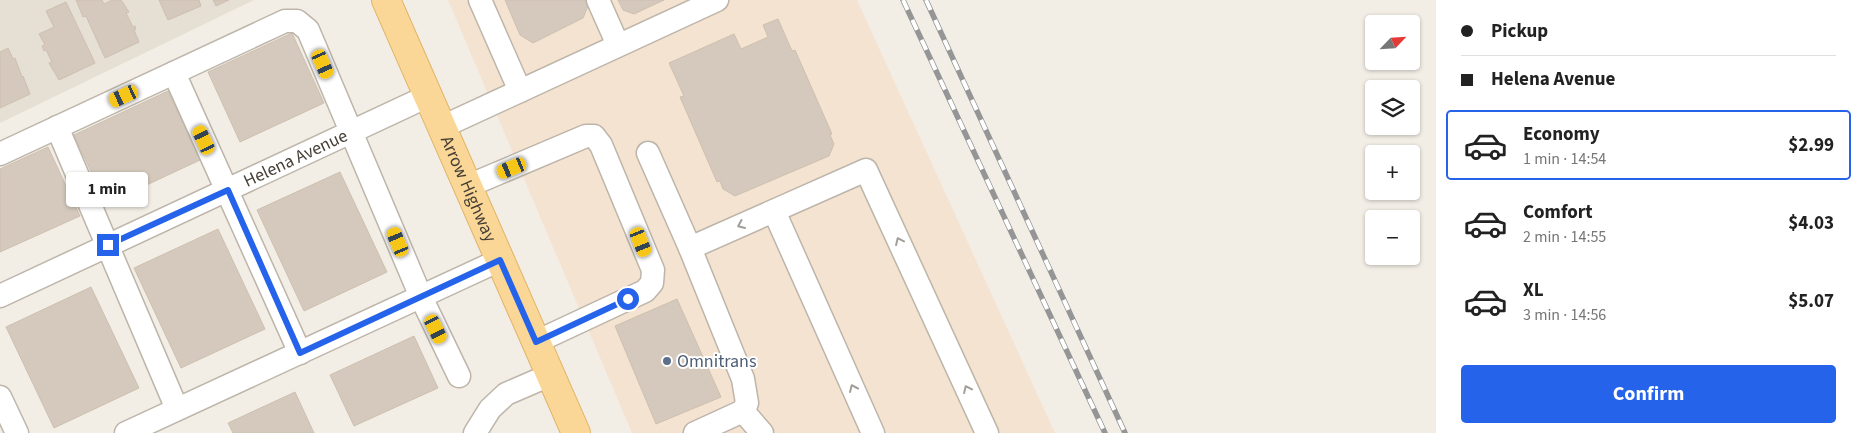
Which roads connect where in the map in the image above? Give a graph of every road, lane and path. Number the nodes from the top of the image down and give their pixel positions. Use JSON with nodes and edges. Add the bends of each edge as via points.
{"nodes":[{"id":1,"x":386,"y":0,"type":"edge"},
{"id":2,"x":480,"y":0,"type":"edge"},
{"id":3,"x":598,"y":0,"type":"edge"},
{"id":4,"x":717,"y":0,"type":"edge"},
{"id":5,"x":618,"y":46,"type":"junction"},
{"id":6,"x":174,"y":73,"type":"junction"},
{"id":7,"x":520,"y":91,"type":"junction"},
{"id":8,"x":428,"y":96,"type":"junction"},
{"id":9,"x":57,"y":127,"type":"junction"},
{"id":10,"x":442,"y":127,"type":"junction"},
{"id":11,"x":352,"y":132,"type":"junction"},
{"id":12,"x":648,"y":153,"type":"dead end"},
{"id":13,"x":0,"y":154,"type":"edge"},
{"id":14,"x":468,"y":186,"type":"junction"},
{"id":15,"x":228,"y":190,"type":"junction"},
{"id":16,"x":774,"y":210,"type":"junction"},
{"id":17,"x":108,"y":245,"type":"junction"},
{"id":18,"x":690,"y":248,"type":"junction"},
{"id":19,"x":500,"y":260,"type":"junction"},
{"id":20,"x":0,"y":296,"type":"edge"},
{"id":21,"x":421,"y":297,"type":"junction"},
{"id":22,"x":536,"y":342,"type":"junction"},
{"id":23,"x":300,"y":353,"type":"junction"},
{"id":24,"x":550,"y":375,"type":"junction"},
{"id":25,"x":459,"y":376,"type":"dead end"},
{"id":26,"x":0,"y":397,"type":"edge"},
{"id":27,"x":177,"y":410,"type":"junction"},
{"id":28,"x":743,"y":411,"type":"junction"},
{"id":29,"x":17,"y":433,"type":"edge"},
{"id":30,"x":126,"y":433,"type":"edge"},
{"id":31,"x":475,"y":433,"type":"edge"},
{"id":32,"x":576,"y":433,"type":"edge"},
{"id":33,"x":694,"y":433,"type":"edge"},
{"id":34,"x":762,"y":433,"type":"edge"},
{"id":35,"x":873,"y":433,"type":"edge"},
{"id":36,"x":987,"y":433,"type":"edge"}],
"edges":[{"from":1,"to":8,"type":"main road","name":"Arrow Highway"},
{"from":2,"to":7,"type":"lane"},
{"from":3,"to":5,"type":"lane"},
{"from":4,"to":5,"type":"lane"},
{"from":5,"to":7,"type":"lane"},
{"from":6,"to":9,"type":"lane"},
{"from":6,"to":11,"type":"lane","via":[[285,21],[297,21],[308,30]]},
{"from":6,"to":15,"type":"lane"},
{"from":7,"to":10,"type":"lane"},
{"from":8,"to":10,"type":"main road","name":"Arrow Highway"},
{"from":8,"to":11,"type":"lane","name":"Helena Avenue"},
{"from":9,"to":13,"type":"lane"},
{"from":9,"to":17,"type":"lane"},
{"from":10,"to":14,"type":"main road","name":"Arrow Highway"},
{"from":11,"to":15,"type":"lane","name":"Helena Avenue"},
{"from":11,"to":21,"type":"lane"},
{"from":12,"to":18,"type":"lane"},
{"from":14,"to":19,"type":"main road","name":"Arrow Highway"},
{"from":14,"to":22,"type":"lane","via":[[586,136],[594,136],[601,145],[653,270],[652,283],[645,291]]},
{"from":15,"to":17,"type":"lane","name":"Helena Avenue"},
{"from":15,"to":23,"type":"lane"},
{"from":16,"to":18,"type":"lane","one_way":true},
{"from":35,"to":16,"type":"lane","one_way":true},
{"from":36,"to":16,"type":"lane","one_way":true,"via":[[866,170]]},
{"from":17,"to":20,"type":"lane","name":"Helena Avenue"},
{"from":17,"to":27,"type":"lane"},
{"from":18,"to":28,"type":"lane","via":[[743,379],[747,403]]},
{"from":19,"to":21,"type":"lane"},
{"from":19,"to":22,"type":"main road","name":"Arrow Highway"},
{"from":21,"to":23,"type":"lane"},
{"from":21,"to":25,"type":"lane"},
{"from":22,"to":24,"type":"main road","name":"Arrow Highway"},
{"from":23,"to":27,"type":"lane"},
{"from":24,"to":31,"type":"lane","via":[[506,394],[490,408]]},
{"from":24,"to":32,"type":"main road","name":"Arrow Highway"},
{"from":26,"to":29,"type":"lane"},
{"from":27,"to":30,"type":"lane"},
{"from":28,"to":33,"type":"lane"},
{"from":28,"to":34,"type":"lane"}]}
